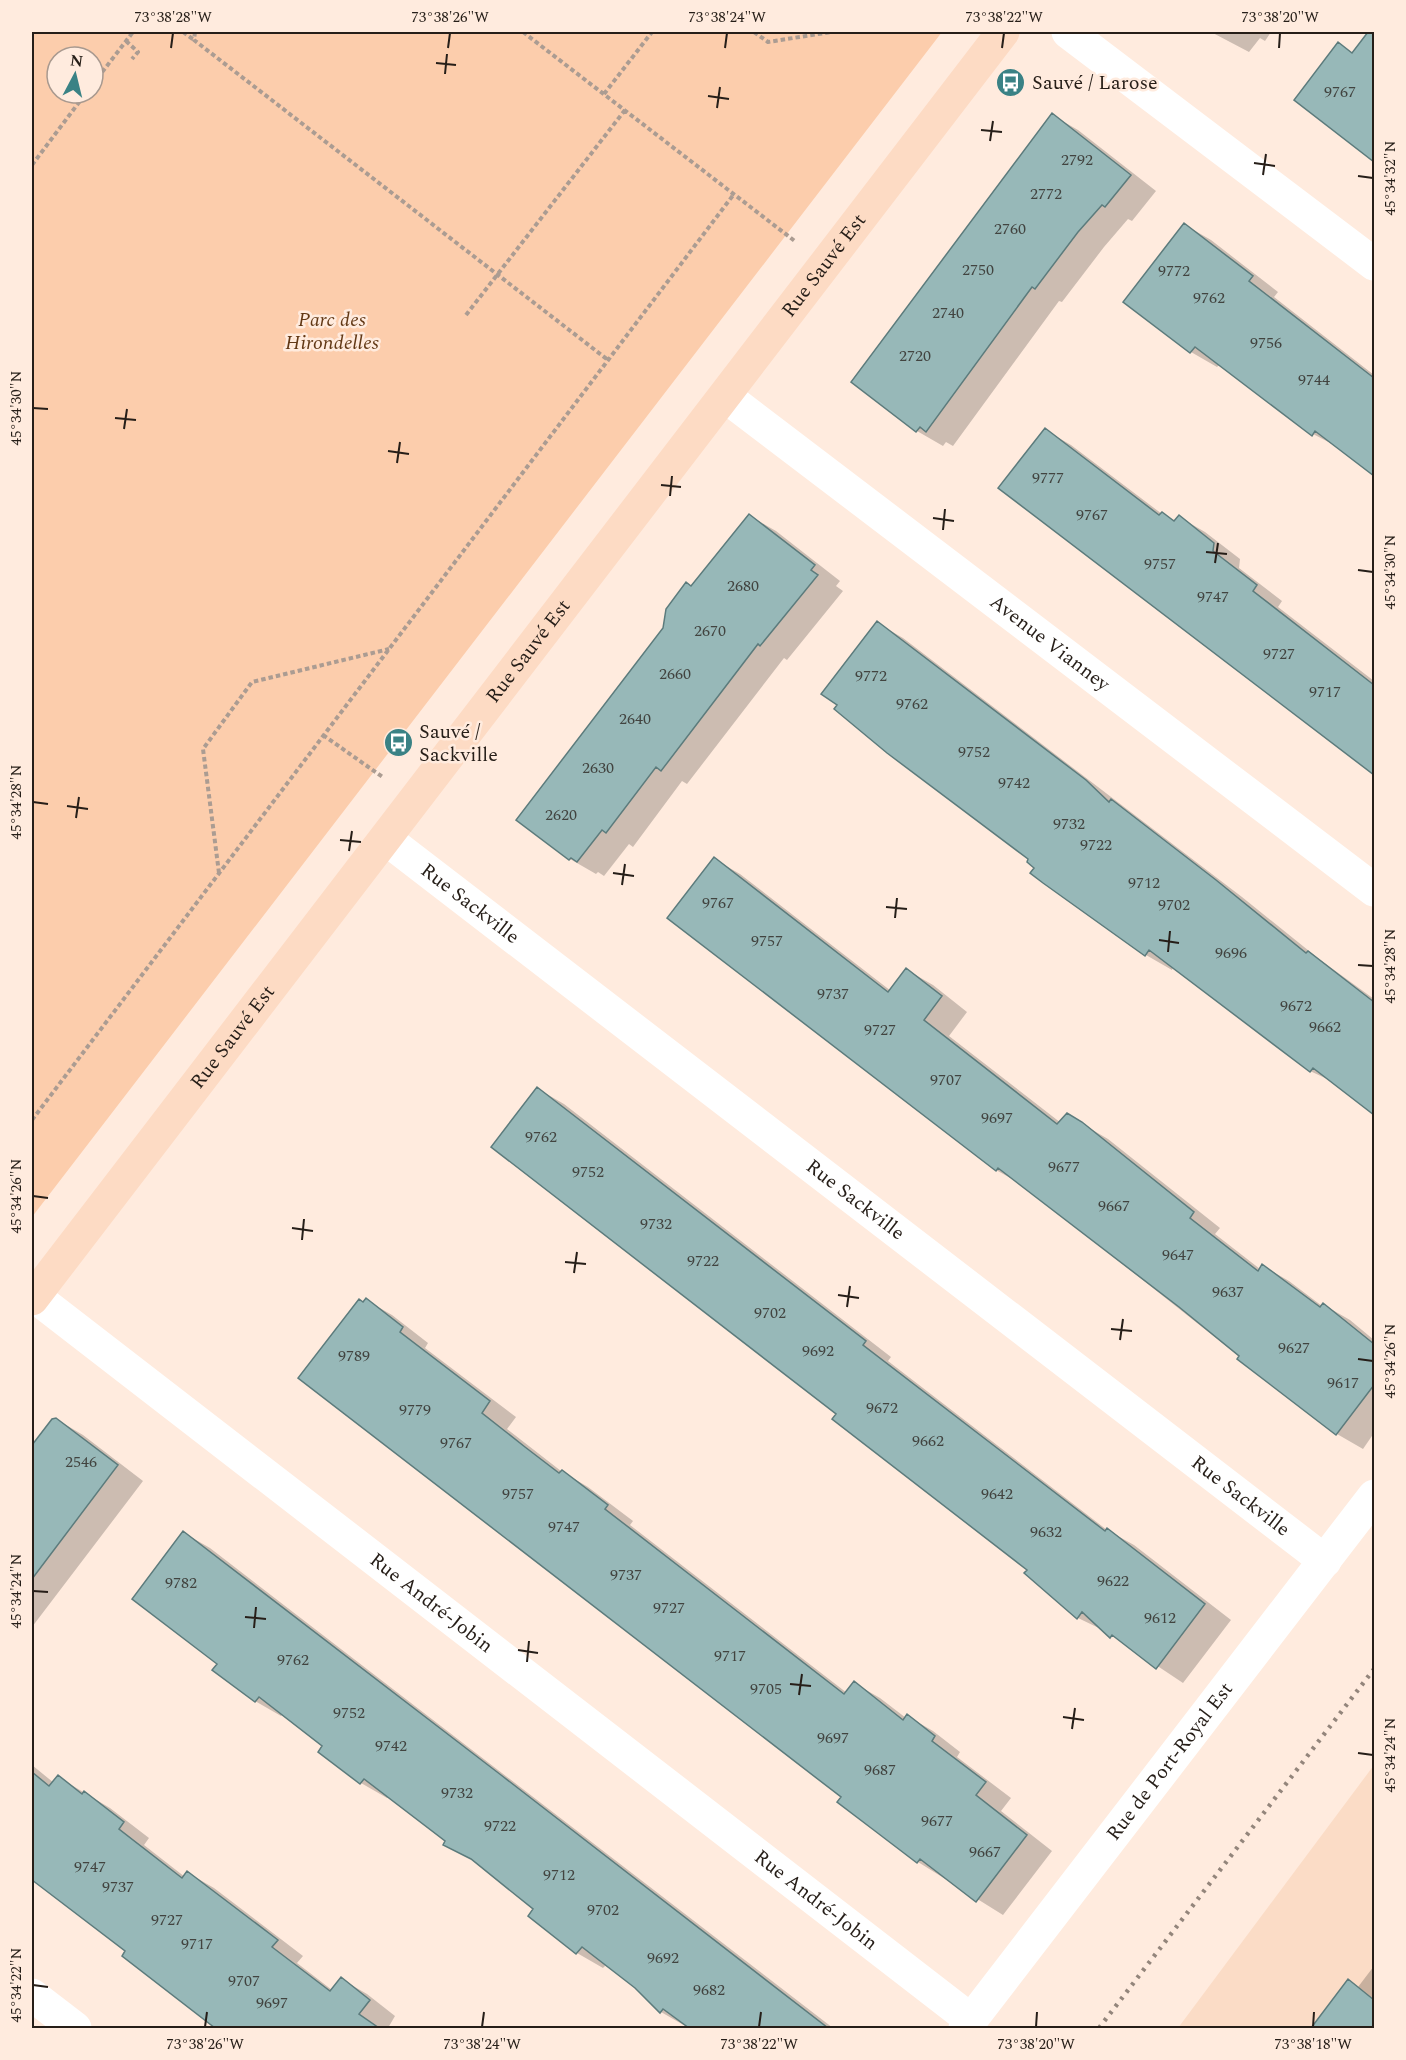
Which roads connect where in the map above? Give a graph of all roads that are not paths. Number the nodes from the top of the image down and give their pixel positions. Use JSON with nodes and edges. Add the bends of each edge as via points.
{"nodes":[{"id":1,"x":1004,"y":32,"type":"edge"},
{"id":2,"x":1068,"y":32,"type":"edge"},
{"id":3,"x":1374,"y":264,"type":"edge"},
{"id":4,"x":725,"y":396,"type":"junction"},
{"id":5,"x":386,"y":839,"type":"junction"},
{"id":6,"x":1374,"y":890,"type":"edge"},
{"id":7,"x":33,"y":1297,"type":"edge"},
{"id":8,"x":1374,"y":1496,"type":"edge"},
{"id":9,"x":1325,"y":1561,"type":"junction"},
{"id":10,"x":32,"y":1995,"type":"edge"},
{"id":11,"x":968,"y":2024,"type":"edge"},
{"id":12,"x":75,"y":2028,"type":"edge"}],
"edges":[{"from":1,"to":4,"type":"main road","name":"Rue Sauvé Est"},
{"from":2,"to":3,"type":"street"},
{"from":4,"to":5,"type":"main road","name":"Rue Sauvé Est"},
{"from":4,"to":6,"type":"street","name":"Avenue Vianney"},
{"from":5,"to":7,"type":"main road","name":"Rue Sauvé Est"},
{"from":5,"to":9,"type":"street","name":"Rue Sackville"},
{"from":7,"to":11,"type":"street","name":"Rue André-Jobin"},
{"from":8,"to":9,"type":"street","name":"Rue de Port-Royal Est"},
{"from":9,"to":11,"type":"street","name":"Rue de Port-Royal Est"},
{"from":10,"to":12,"type":"street"}]}
